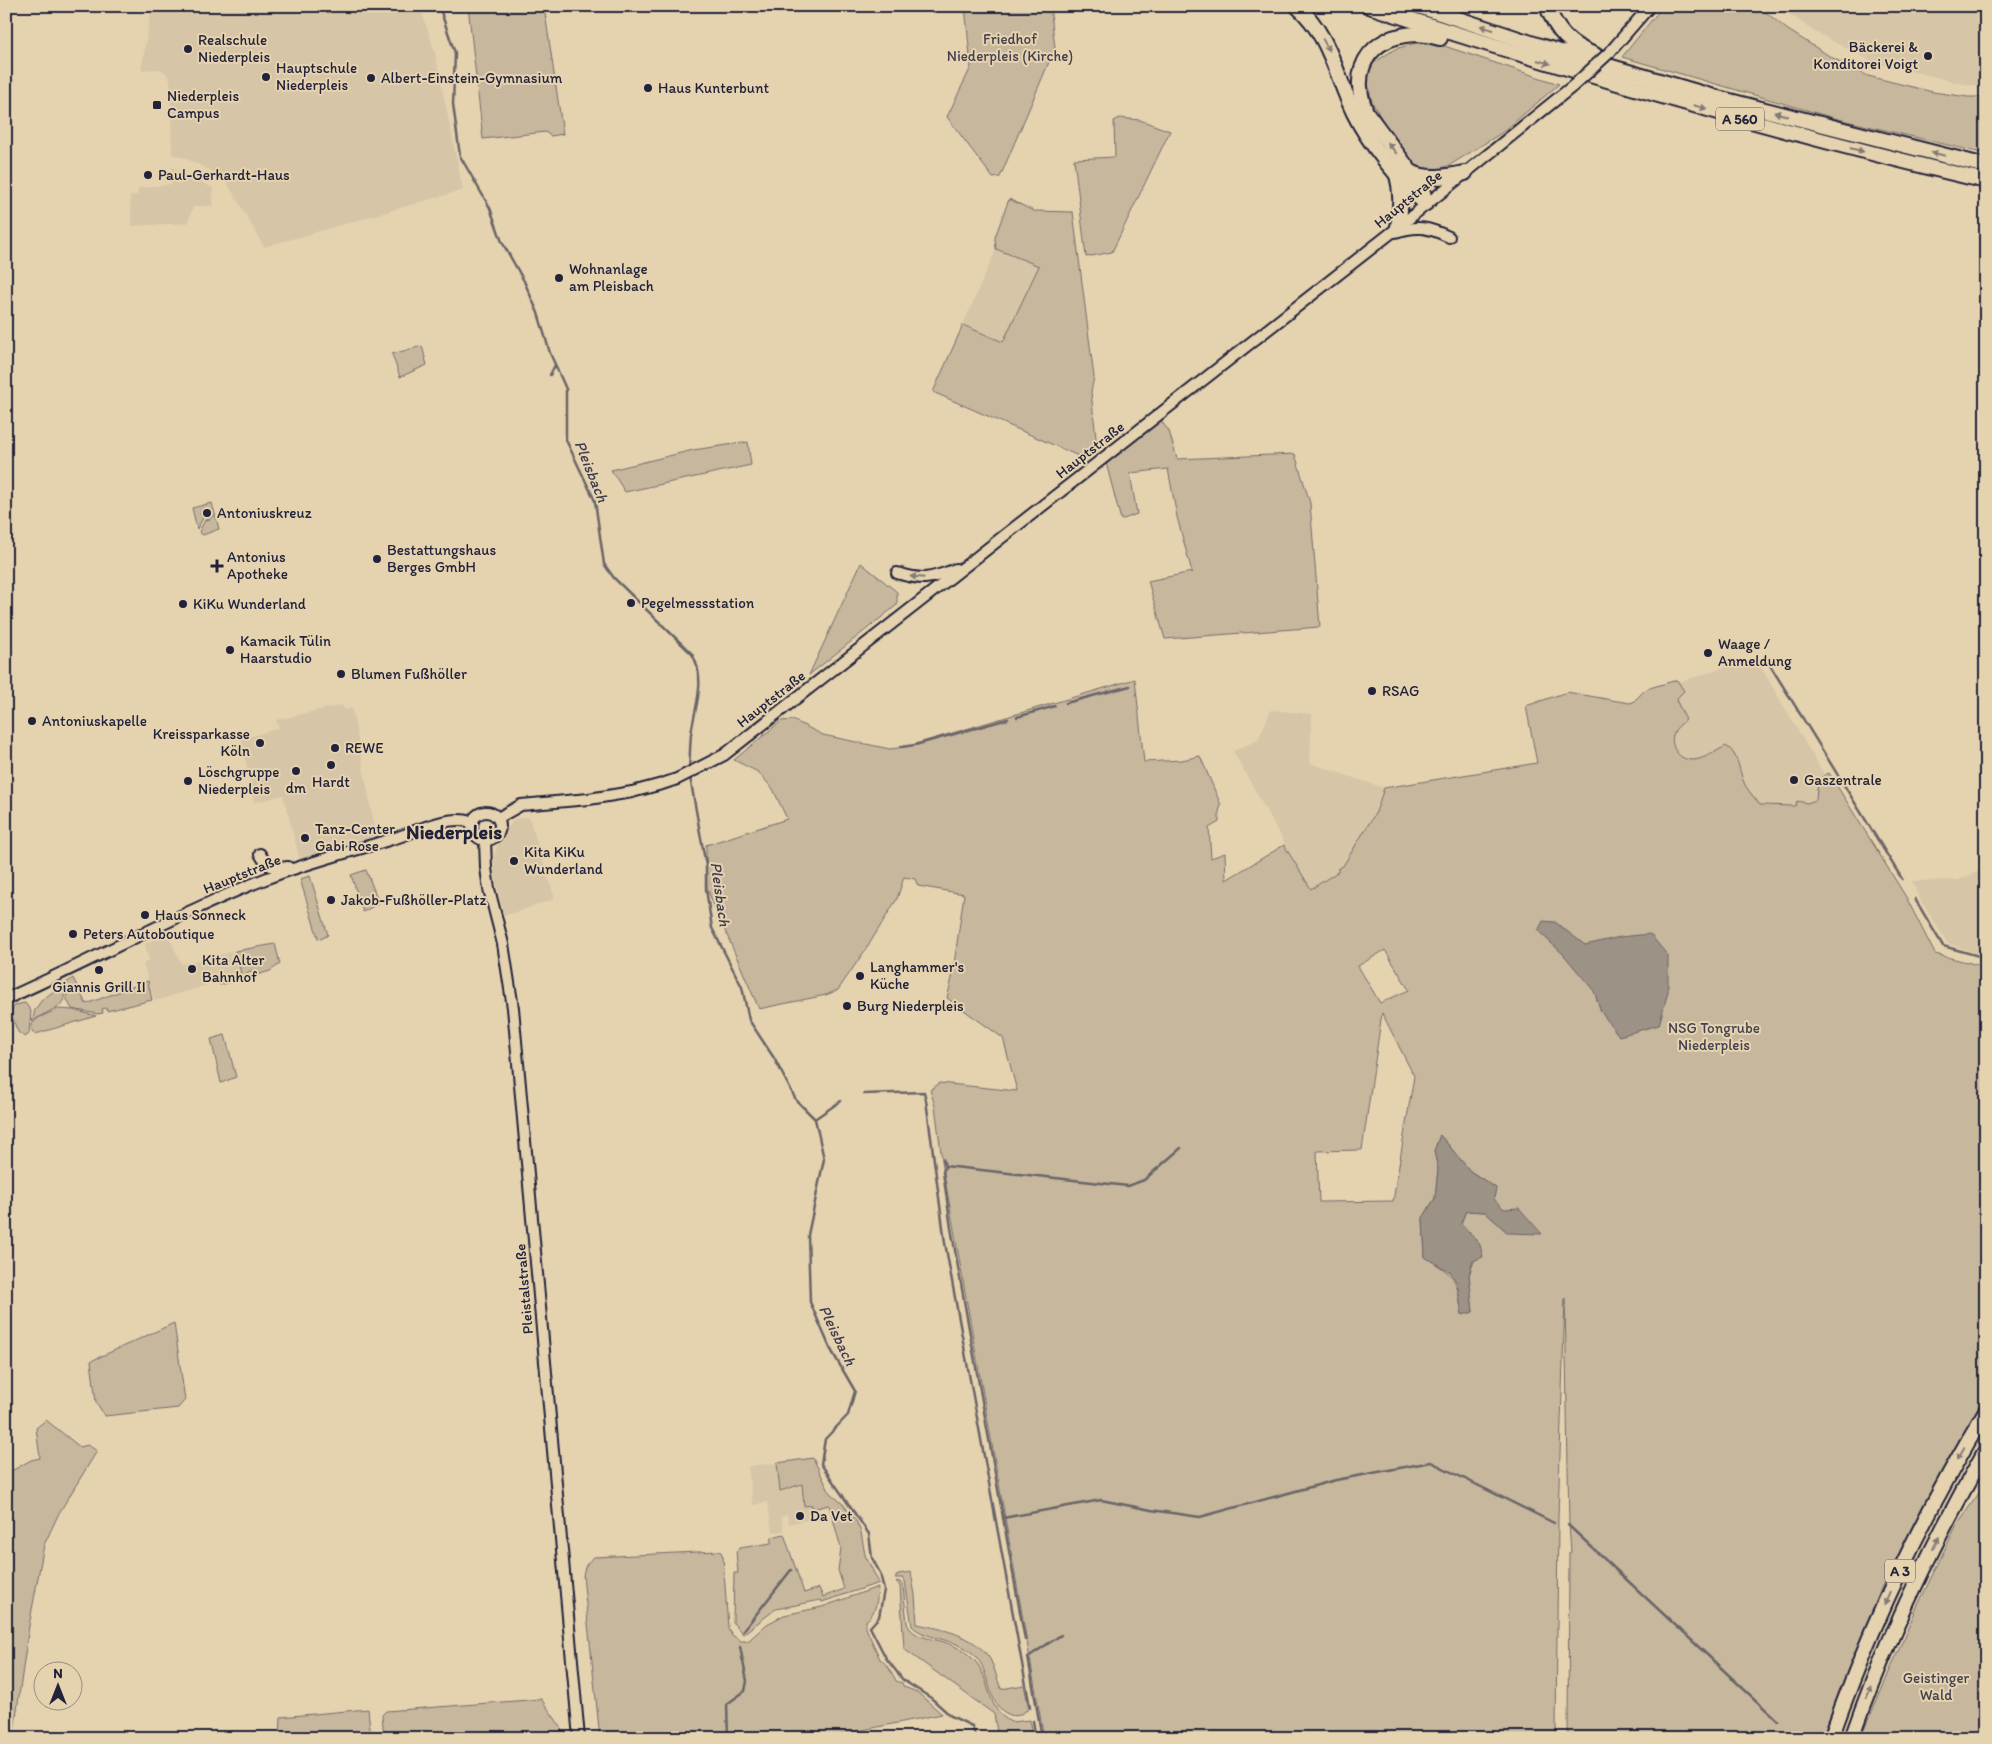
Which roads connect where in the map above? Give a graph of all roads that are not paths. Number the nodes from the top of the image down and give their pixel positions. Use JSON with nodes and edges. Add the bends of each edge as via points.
{"nodes":[{"id":1,"x":1297,"y":6,"type":"edge"},
{"id":2,"x":1369,"y":6,"type":"edge"},
{"id":3,"x":1418,"y":6,"type":"edge"},
{"id":4,"x":1547,"y":6,"type":"edge"},
{"id":5,"x":1650,"y":6,"type":"edge"},
{"id":6,"x":1497,"y":48,"type":"junction"},
{"id":7,"x":1634,"y":73,"type":"junction"},
{"id":8,"x":1986,"y":166,"type":"edge"},
{"id":9,"x":1404,"y":173,"type":"junction"},
{"id":10,"x":1465,"y":173,"type":"junction"},
{"id":11,"x":1986,"y":181,"type":"edge"},
{"id":12,"x":1426,"y":203,"type":"junction"},
{"id":13,"x":1394,"y":230,"type":"junction"},
{"id":14,"x":1449,"y":237,"type":"dead end"},
{"id":15,"x":970,"y":563,"type":"junction"},
{"id":16,"x":897,"y":573,"type":"dead end"},
{"id":17,"x":498,"y":818,"type":"junction"},
{"id":18,"x":472,"y":822,"type":"junction"},
{"id":19,"x":485,"y":840,"type":"junction"},
{"id":20,"x":260,"y":854,"type":"dead end"},
{"id":21,"x":306,"y":865,"type":"junction"},
{"id":22,"x":6,"y":999,"type":"edge"},
{"id":23,"x":1986,"y":1411,"type":"edge"},
{"id":24,"x":1986,"y":1450,"type":"edge"},
{"id":25,"x":579,"y":1738,"type":"edge"},
{"id":26,"x":1831,"y":1738,"type":"edge"},
{"id":27,"x":1852,"y":1738,"type":"edge"}],
"edges":[{"from":1,"to":9,"type":"highway","one_way":true,"via":[[1326,44],[1355,115]]},
{"from":2,"to":6,"type":"highway","number":"A 560"},
{"from":7,"to":3,"type":"highway","number":"A 560","one_way":true},
{"from":4,"to":7,"type":"highway","via":[[1553,22],[1573,44],[1586,52],[1623,64]]},
{"from":5,"to":10,"type":"main road","name":"Hauptstraße","bridge":true,"via":[[1610,52],[1573,86]]},
{"from":9,"to":6,"type":"highway","one_way":true,"via":[[1360,99],[1360,73],[1371,52],[1392,37],[1408,34],[1428,34],[1475,48]]},
{"from":6,"to":11,"type":"highway","number":"A 560","one_way":true,"via":[[1709,110]]},
{"from":8,"to":7,"type":"highway","number":"A 560","one_way":true,"via":[[1851,133]]},
{"from":9,"to":10,"type":"highway","via":[[1441,177]]},
{"from":9,"to":12,"type":"highway","via":[[1421,186]]},
{"from":9,"to":13,"type":"highway","via":[[1400,212]]},
{"from":10,"to":12,"type":"main road","name":"Hauptstraße"},
{"from":12,"to":13,"type":"main road","name":"Hauptstraße"},
{"from":13,"to":14,"type":"main road","via":[[1431,228]]},
{"from":13,"to":15,"type":"main road","name":"Hauptstraße"},
{"from":15,"to":16,"type":"main road","one_way":true,"via":[[935,578],[916,579]]},
{"from":15,"to":17,"type":"main road","name":"Hauptstraße","via":[[739,744],[708,764],[677,779],[632,792],[521,805]]},
{"from":17,"to":18,"type":"main road","via":[[486,812],[478,814]]},
{"from":17,"to":19,"type":"main road","via":[[500,827],[496,835]]},
{"from":18,"to":19,"type":"main road","via":[[474,834]]},
{"from":18,"to":21,"type":"main road","name":"Hauptstraße","via":[[446,821]]},
{"from":19,"to":25,"type":"main road","name":"Pleistalstraße","via":[[489,889],[503,944],[513,1008]]},
{"from":20,"to":21,"type":"main road","via":[[265,863],[278,869]]},
{"from":21,"to":22,"type":"main road","name":"Hauptstraße","via":[[212,901]]},
{"from":23,"to":26,"type":"highway","number":"A 3","one_way":true,"via":[[1896,1578]]},
{"from":27,"to":24,"type":"highway","number":"A 3","one_way":true,"via":[[1914,1587]]}]}
